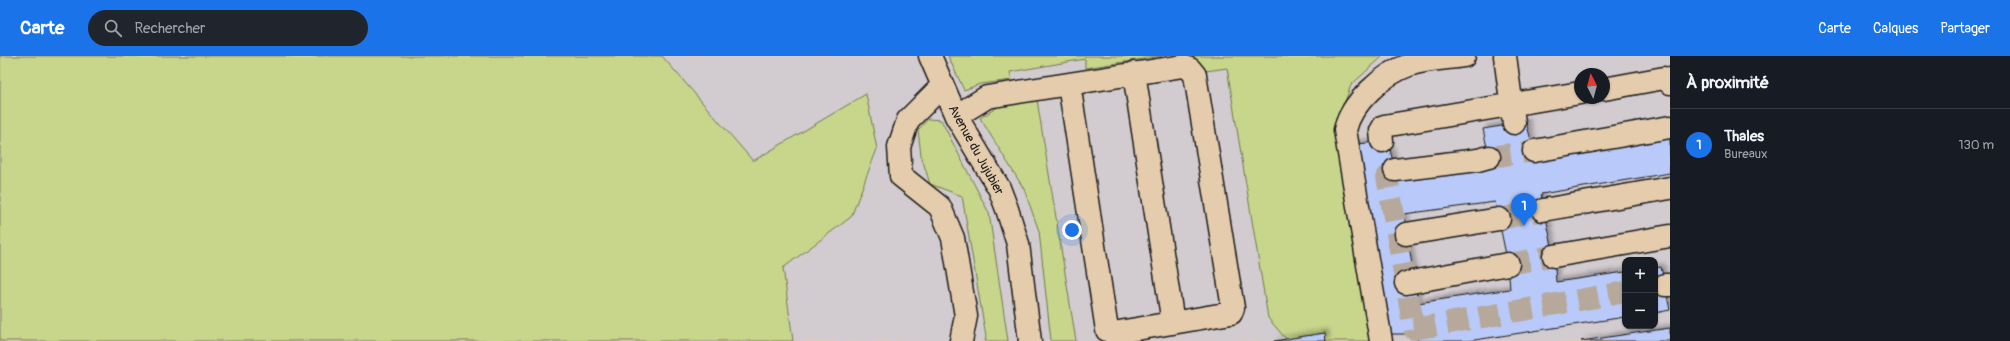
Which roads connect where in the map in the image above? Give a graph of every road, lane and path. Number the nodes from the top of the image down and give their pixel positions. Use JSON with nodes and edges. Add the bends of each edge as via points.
{"nodes":[{"id":1,"x":930,"y":56,"type":"edge"},
{"id":2,"x":1464,"y":56,"type":"edge"},
{"id":3,"x":1505,"y":56,"type":"edge"},
{"id":4,"x":1134,"y":73,"type":"junction"},
{"id":5,"x":1670,"y":83,"type":"edge"},
{"id":6,"x":1069,"y":84,"type":"junction"},
{"id":7,"x":942,"y":86,"type":"junction"},
{"id":8,"x":1610,"y":88,"type":"edge"},
{"id":9,"x":1574,"y":95,"type":"edge"},
{"id":10,"x":1513,"y":114,"type":"junction"},
{"id":11,"x":956,"y":116,"type":"junction"},
{"id":12,"x":1670,"y":127,"type":"edge"},
{"id":13,"x":1382,"y":142,"type":"dead end"},
{"id":14,"x":1534,"y":151,"type":"tunnel mouth"},
{"id":15,"x":1489,"y":157,"type":"tunnel mouth"},
{"id":16,"x":1395,"y":170,"type":"dead end"},
{"id":17,"x":1670,"y":188,"type":"edge"},
{"id":18,"x":1543,"y":210,"type":"tunnel mouth"},
{"id":19,"x":1500,"y":219,"type":"tunnel mouth"},
{"id":20,"x":1406,"y":234,"type":"dead end"},
{"id":21,"x":1670,"y":236,"type":"edge"},
{"id":22,"x":1554,"y":256,"type":"tunnel mouth"},
{"id":23,"x":1508,"y":264,"type":"tunnel mouth"},
{"id":24,"x":1406,"y":283,"type":"dead end"},
{"id":25,"x":1173,"y":323,"type":"junction"},
{"id":26,"x":961,"y":341,"type":"edge"},
{"id":27,"x":1030,"y":341,"type":"edge"},
{"id":28,"x":1380,"y":341,"type":"edge"}],
"edges":[{"from":1,"to":7,"type":"street","name":"Avenue du Jujubier"},
{"from":2,"to":28,"type":"street","via":[[1410,65],[1390,75],[1359,101],[1348,119],[1345,130]]},
{"from":3,"to":10,"type":"street"},
{"from":4,"to":6,"type":"street"},
{"from":4,"to":25,"type":"street"},
{"from":4,"to":25,"type":"street","via":[[1182,66],[1190,69],[1195,75],[1233,308],[1231,313]]},
{"from":5,"to":8,"type":"street","via":[[1664,78]]},
{"from":6,"to":11,"type":"street","via":[[987,97]]},
{"from":6,"to":25,"type":"street","via":[[1107,330],[1113,333]]},
{"from":7,"to":11,"type":"street","name":"Avenue du Jujubier"},
{"from":7,"to":26,"type":"street","via":[[908,120],[899,147],[901,176],[940,207],[953,238],[966,316]]},
{"from":9,"to":10,"type":"street"},
{"from":10,"to":13,"type":"street","via":[[1384,126],[1381,131]]},
{"from":11,"to":27,"type":"street","name":"Avenue du Jujubier","via":[[999,188],[1008,209],[1018,244]]},
{"from":12,"to":14,"type":"street"},
{"from":15,"to":16,"type":"street"},
{"from":17,"to":18,"type":"street"},
{"from":19,"to":20,"type":"street"},
{"from":21,"to":22,"type":"street"},
{"from":23,"to":24,"type":"street"}]}
